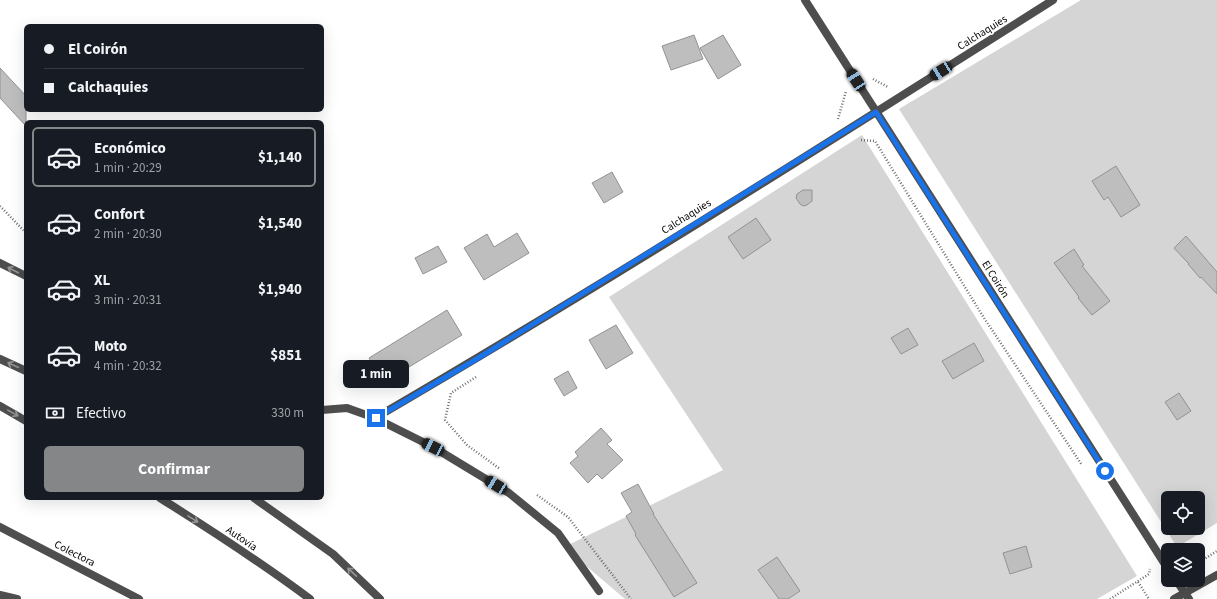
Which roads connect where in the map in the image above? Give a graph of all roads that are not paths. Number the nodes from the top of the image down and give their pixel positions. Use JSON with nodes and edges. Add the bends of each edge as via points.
{"nodes":[{"id":1,"x":805,"y":0,"type":"edge"},
{"id":2,"x":1053,"y":0,"type":"edge"},
{"id":3,"x":876,"y":112,"type":"junction"},
{"id":4,"x":0,"y":263,"type":"edge"},
{"id":5,"x":24,"y":275,"type":"edge"},
{"id":6,"x":0,"y":359,"type":"edge"},
{"id":7,"x":24,"y":370,"type":"edge"},
{"id":8,"x":0,"y":406,"type":"edge"},
{"id":9,"x":324,"y":410,"type":"edge"},
{"id":10,"x":376,"y":418,"type":"junction"},
{"id":11,"x":24,"y":419,"type":"edge"},
{"id":12,"x":163,"y":500,"type":"edge"},
{"id":13,"x":257,"y":500,"type":"edge"},
{"id":14,"x":0,"y":526,"type":"edge"},
{"id":15,"x":1161,"y":558,"type":"edge"},
{"id":16,"x":1217,"y":575,"type":"edge"},
{"id":17,"x":1181,"y":587,"type":"edge"},
{"id":18,"x":599,"y":591,"type":"dead end"},
{"id":19,"x":0,"y":595,"type":"edge"},
{"id":20,"x":1187,"y":596,"type":"edge"},
{"id":21,"x":17,"y":599,"type":"edge"},
{"id":22,"x":139,"y":599,"type":"edge"},
{"id":23,"x":310,"y":599,"type":"edge"},
{"id":24,"x":380,"y":599,"type":"edge"},
{"id":25,"x":1174,"y":599,"type":"edge"}],
"edges":[{"from":1,"to":3,"type":"street","name":"El Coirón"},
{"from":2,"to":3,"type":"street","name":"Calchaquies"},
{"from":3,"to":10,"type":"street","name":"Calchaquies","via":[[480,357]]},
{"from":3,"to":15,"type":"street","name":"El Coirón"},
{"from":5,"to":4,"type":"street","one_way":true},
{"from":7,"to":6,"type":"street","one_way":true},
{"from":8,"to":11,"type":"street","one_way":true},
{"from":9,"to":10,"type":"street","via":[[347,408]]},
{"from":10,"to":18,"type":"street","via":[[433,447],[509,493],[558,533]]},
{"from":12,"to":23,"type":"street","name":"Autovía","one_way":true},
{"from":24,"to":13,"type":"street","one_way":true,"via":[[333,554]]},
{"from":14,"to":22,"type":"street","name":"Colectora"},
{"from":16,"to":20,"type":"street"},
{"from":17,"to":20,"type":"street"},
{"from":19,"to":21,"type":"street"},
{"from":20,"to":25,"type":"street"}]}
